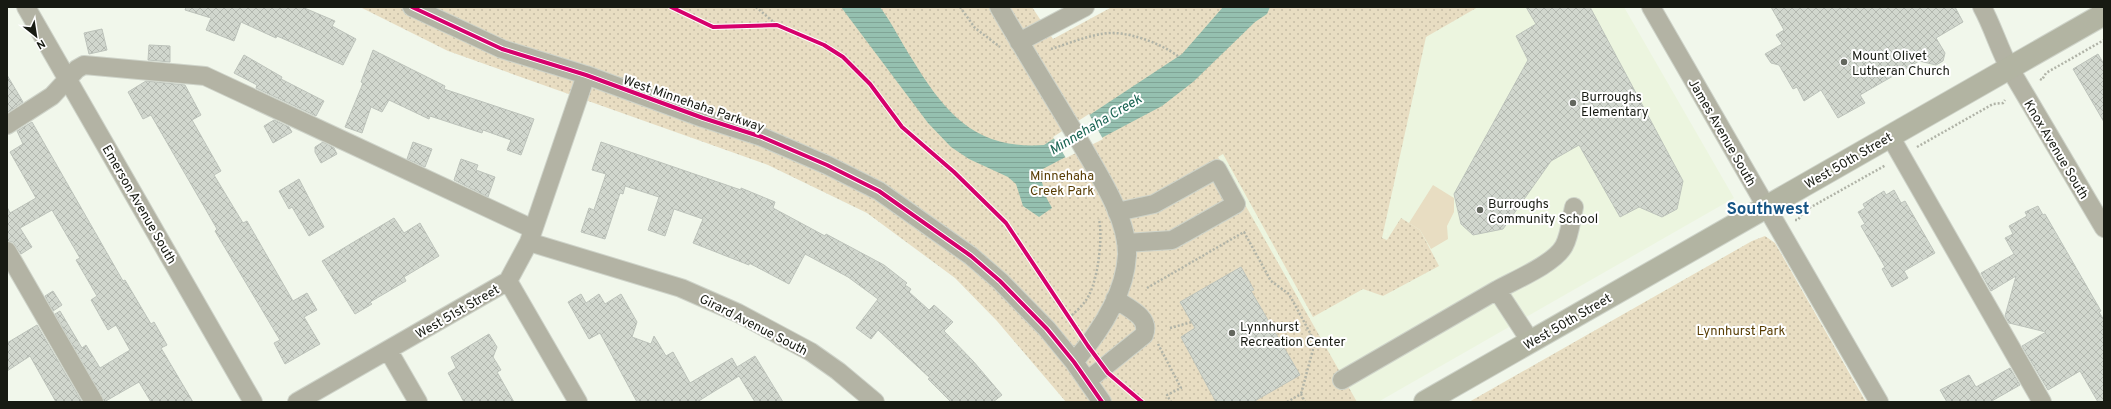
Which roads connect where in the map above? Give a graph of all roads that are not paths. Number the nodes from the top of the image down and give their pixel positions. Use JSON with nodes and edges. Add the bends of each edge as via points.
{"nodes":[{"id":1,"x":26,"y":7,"type":"edge"},
{"id":2,"x":412,"y":7,"type":"edge"},
{"id":3,"x":999,"y":7,"type":"edge"},
{"id":4,"x":1084,"y":7,"type":"edge"},
{"id":5,"x":1651,"y":7,"type":"edge"},
{"id":6,"x":1982,"y":7,"type":"edge"},
{"id":7,"x":2104,"y":14,"type":"edge"},
{"id":8,"x":1012,"y":46,"type":"junction"},
{"id":9,"x":2010,"y":69,"type":"junction"},
{"id":10,"x":586,"y":75,"type":"junction"},
{"id":11,"x":68,"y":79,"type":"junction"},
{"id":12,"x":7,"y":125,"type":"edge"},
{"id":13,"x":1890,"y":136,"type":"junction"},
{"id":14,"x":1574,"y":207,"type":"dead end"},
{"id":15,"x":1766,"y":207,"type":"junction"},
{"id":16,"x":1117,"y":212,"type":"junction"},
{"id":17,"x":2104,"y":228,"type":"edge"},
{"id":18,"x":531,"y":235,"type":"junction"},
{"id":19,"x":1126,"y":243,"type":"junction"},
{"id":20,"x":7,"y":251,"type":"edge"},
{"id":21,"x":508,"y":282,"type":"junction"},
{"id":22,"x":1497,"y":290,"type":"junction"},
{"id":23,"x":1115,"y":299,"type":"junction"},
{"id":24,"x":1531,"y":342,"type":"junction"},
{"id":25,"x":388,"y":350,"type":"junction"},
{"id":26,"x":1074,"y":362,"type":"junction"},
{"id":27,"x":1342,"y":380,"type":"dead end"},
{"id":28,"x":1086,"y":381,"type":"junction"},
{"id":29,"x":94,"y":402,"type":"edge"},
{"id":30,"x":253,"y":402,"type":"edge"},
{"id":31,"x":298,"y":402,"type":"edge"},
{"id":32,"x":418,"y":402,"type":"edge"},
{"id":33,"x":578,"y":402,"type":"edge"},
{"id":34,"x":874,"y":402,"type":"edge"},
{"id":35,"x":1102,"y":402,"type":"edge"},
{"id":36,"x":1425,"y":402,"type":"edge"},
{"id":37,"x":1879,"y":402,"type":"edge"},
{"id":38,"x":2042,"y":402,"type":"edge"}],
"edges":[{"from":1,"to":11,"type":"street","name":"Emerson Avenue South"},
{"from":2,"to":10,"type":"street","name":"West Minnehaha Parkway","via":[[502,49]]},
{"from":3,"to":8,"type":"street"},
{"from":4,"to":8,"type":"street"},
{"from":5,"to":15,"type":"street","name":"James Avenue South"},
{"from":6,"to":9,"type":"street","name":"Knox Avenue South"},
{"from":7,"to":9,"type":"main road","name":"West 50th Street"},
{"from":8,"to":16,"type":"street","via":[[1057,103]]},
{"from":9,"to":13,"type":"main road","name":"West 50th Street"},
{"from":9,"to":17,"type":"street","name":"Knox Avenue South"},
{"from":10,"to":18,"type":"street","name":"West 51st Street"},
{"from":10,"to":26,"type":"street","name":"West Minnehaha Parkway","via":[[762,137],[879,191],[971,256],[1000,281],[1047,329]]},
{"from":11,"to":12,"type":"street","name":"Girard Avenue South","via":[[52,96]]},
{"from":11,"to":18,"type":"street","name":"Girard Avenue South","via":[[77,68],[84,65],[205,76]]},
{"from":11,"to":30,"type":"street","name":"Emerson Avenue South"},
{"from":13,"to":15,"type":"main road","name":"West 50th Street"},
{"from":13,"to":38,"type":"street"},
{"from":14,"to":22,"type":"street","via":[[1568,238],[1563,248],[1550,260]]},
{"from":15,"to":24,"type":"main road","name":"West 50th Street"},
{"from":15,"to":37,"type":"street","name":"James Avenue South"},
{"from":16,"to":19,"type":"street"},
{"from":16,"to":19,"type":"street","via":[[1154,204],[1217,170],[1236,204],[1172,240]]},
{"from":18,"to":21,"type":"street","name":"West 51st Street"},
{"from":18,"to":34,"type":"street","name":"Girard Avenue South","via":[[681,288],[738,313],[811,352]]},
{"from":19,"to":23,"type":"street","via":[[1125,270]]},
{"from":20,"to":29,"type":"street"},
{"from":21,"to":25,"type":"street","name":"West 51st Street"},
{"from":21,"to":33,"type":"street"},
{"from":22,"to":24,"type":"street"},
{"from":22,"to":27,"type":"street"},
{"from":23,"to":26,"type":"street","via":[[1088,346]]},
{"from":23,"to":28,"type":"street","via":[[1141,317],[1146,329],[1144,335]]},
{"from":24,"to":36,"type":"main road","name":"West 50th Street"},
{"from":25,"to":31,"type":"street","name":"West 51st Street"},
{"from":25,"to":32,"type":"street"},
{"from":26,"to":28,"type":"street","name":"West Minnehaha Parkway"},
{"from":28,"to":35,"type":"street","name":"West Minnehaha Parkway"}]}
